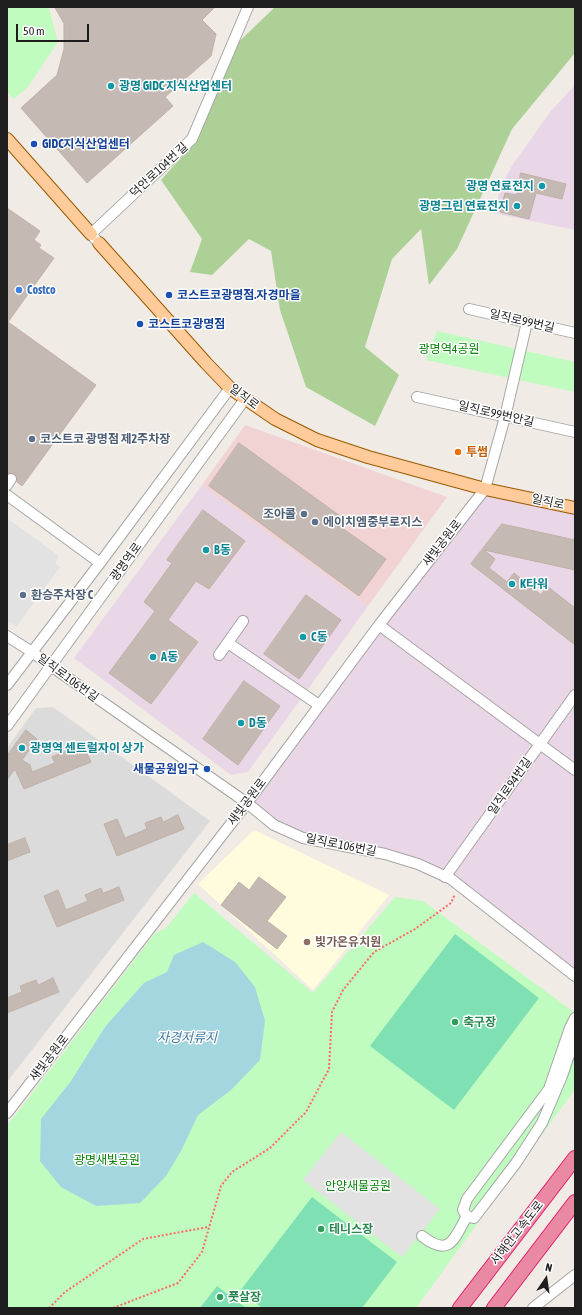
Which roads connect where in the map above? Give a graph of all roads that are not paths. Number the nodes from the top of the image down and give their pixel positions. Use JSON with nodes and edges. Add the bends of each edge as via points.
{"nodes":[{"id":1,"x":248,"y":7,"type":"edge"},
{"id":2,"x":7,"y":139,"type":"edge"},
{"id":3,"x":91,"y":234,"type":"junction"},
{"id":4,"x":99,"y":243,"type":"joint"},
{"id":5,"x":468,"y":309,"type":"dead end"},
{"id":6,"x":527,"y":322,"type":"junction"},
{"id":7,"x":575,"y":333,"type":"edge"},
{"id":8,"x":230,"y":388,"type":"junction"},
{"id":9,"x":417,"y":397,"type":"dead end"},
{"id":10,"x":245,"y":399,"type":"junction"},
{"id":11,"x":505,"y":416,"type":"junction"},
{"id":12,"x":575,"y":432,"type":"edge"},
{"id":13,"x":485,"y":489,"type":"junction"},
{"id":14,"x":7,"y":496,"type":"edge"},
{"id":15,"x":575,"y":508,"type":"edge"},
{"id":16,"x":100,"y":563,"type":"junction"},
{"id":17,"x":243,"y":621,"type":"dead end"},
{"id":18,"x":379,"y":625,"type":"junction"},
{"id":19,"x":7,"y":636,"type":"edge"},
{"id":20,"x":228,"y":642,"type":"junction"},
{"id":21,"x":32,"y":652,"type":"junction"},
{"id":22,"x":220,"y":655,"type":"dead end"},
{"id":23,"x":51,"y":666,"type":"junction"},
{"id":24,"x":7,"y":685,"type":"edge"},
{"id":25,"x":575,"y":695,"type":"edge"},
{"id":26,"x":319,"y":705,"type":"junction"},
{"id":27,"x":7,"y":726,"type":"edge"},
{"id":28,"x":540,"y":744,"type":"junction"},
{"id":29,"x":575,"y":770,"type":"edge"},
{"id":30,"x":247,"y":803,"type":"junction"},
{"id":31,"x":446,"y":877,"type":"junction"},
{"id":32,"x":575,"y":976,"type":"edge"},
{"id":33,"x":575,"y":1018,"type":"edge"},
{"id":34,"x":575,"y":1037,"type":"edge"},
{"id":35,"x":7,"y":1113,"type":"edge"},
{"id":36,"x":575,"y":1158,"type":"edge"},
{"id":37,"x":575,"y":1202,"type":"edge"},
{"id":38,"x":467,"y":1216,"type":"junction"},
{"id":39,"x":422,"y":1236,"type":"dead end"},
{"id":40,"x":575,"y":1275,"type":"edge"},
{"id":41,"x":460,"y":1308,"type":"edge"},
{"id":42,"x":494,"y":1308,"type":"edge"},
{"id":43,"x":533,"y":1308,"type":"edge"}],
"edges":[{"from":1,"to":3,"type":"street","name":"덕안로104번 길","via":[[192,139]]},
{"from":2,"to":3,"type":"main road","name":"일직로"},
{"from":3,"to":4,"type":"street","name":"일직로"},
{"from":4,"to":8,"type":"main road","name":"일직로"},
{"from":5,"to":6,"type":"street","name":"일직로99번길"},
{"from":6,"to":7,"type":"street","name":"일직로99번길"},
{"from":6,"to":11,"type":"street"},
{"from":8,"to":10,"type":"main road","name":"일직로"},
{"from":8,"to":16,"type":"street","name":"광명역로"},
{"from":9,"to":11,"type":"street","name":"일직로99번안길"},
{"from":10,"to":13,"type":"main road","name":"일직로","via":[[275,419],[316,440]]},
{"from":10,"to":23,"type":"street","name":"광명역로"},
{"from":11,"to":12,"type":"street","name":"일직로99번안길"},
{"from":11,"to":13,"type":"street"},
{"from":13,"to":15,"type":"main road","name":"일직로"},
{"from":13,"to":18,"type":"street","name":"새빛공원로"},
{"from":14,"to":16,"type":"street"},
{"from":16,"to":21,"type":"street","name":"광명역로"},
{"from":17,"to":20,"type":"street"},
{"from":18,"to":26,"type":"street","name":"새빛공원로"},
{"from":18,"to":28,"type":"street"},
{"from":19,"to":21,"type":"street","name":"일직로106번길"},
{"from":20,"to":22,"type":"street"},
{"from":20,"to":26,"type":"street"},
{"from":21,"to":23,"type":"street","name":"일직로106번길"},
{"from":21,"to":24,"type":"street","name":"광명역로"},
{"from":23,"to":27,"type":"street","name":"광명역로"},
{"from":23,"to":30,"type":"street","name":"일직로106번길"},
{"from":25,"to":28,"type":"street","name":"일직로94번길"},
{"from":26,"to":30,"type":"street","name":"새빛공원로"},
{"from":28,"to":29,"type":"street"},
{"from":28,"to":31,"type":"street","name":"일직로94번길"},
{"from":30,"to":31,"type":"street","name":"일직로106번길","via":[[274,825],[303,838],[385,854],[418,864]]},
{"from":30,"to":35,"type":"street","name":"새빛공원로"},
{"from":31,"to":32,"type":"street","name":"일직로106번길"},
{"from":33,"to":38,"type":"street","via":[[549,1089],[467,1199],[463,1210]]},
{"from":34,"to":38,"type":"street","via":[[542,1123],[516,1163],[474,1218]]},
{"from":36,"to":41,"type":"highway","name":"서해안고속도로"},
{"from":37,"to":42,"type":"highway"},
{"from":38,"to":39,"type":"street","via":[[453,1241],[446,1246],[439,1246]]},
{"from":40,"to":43,"type":"street"}]}
